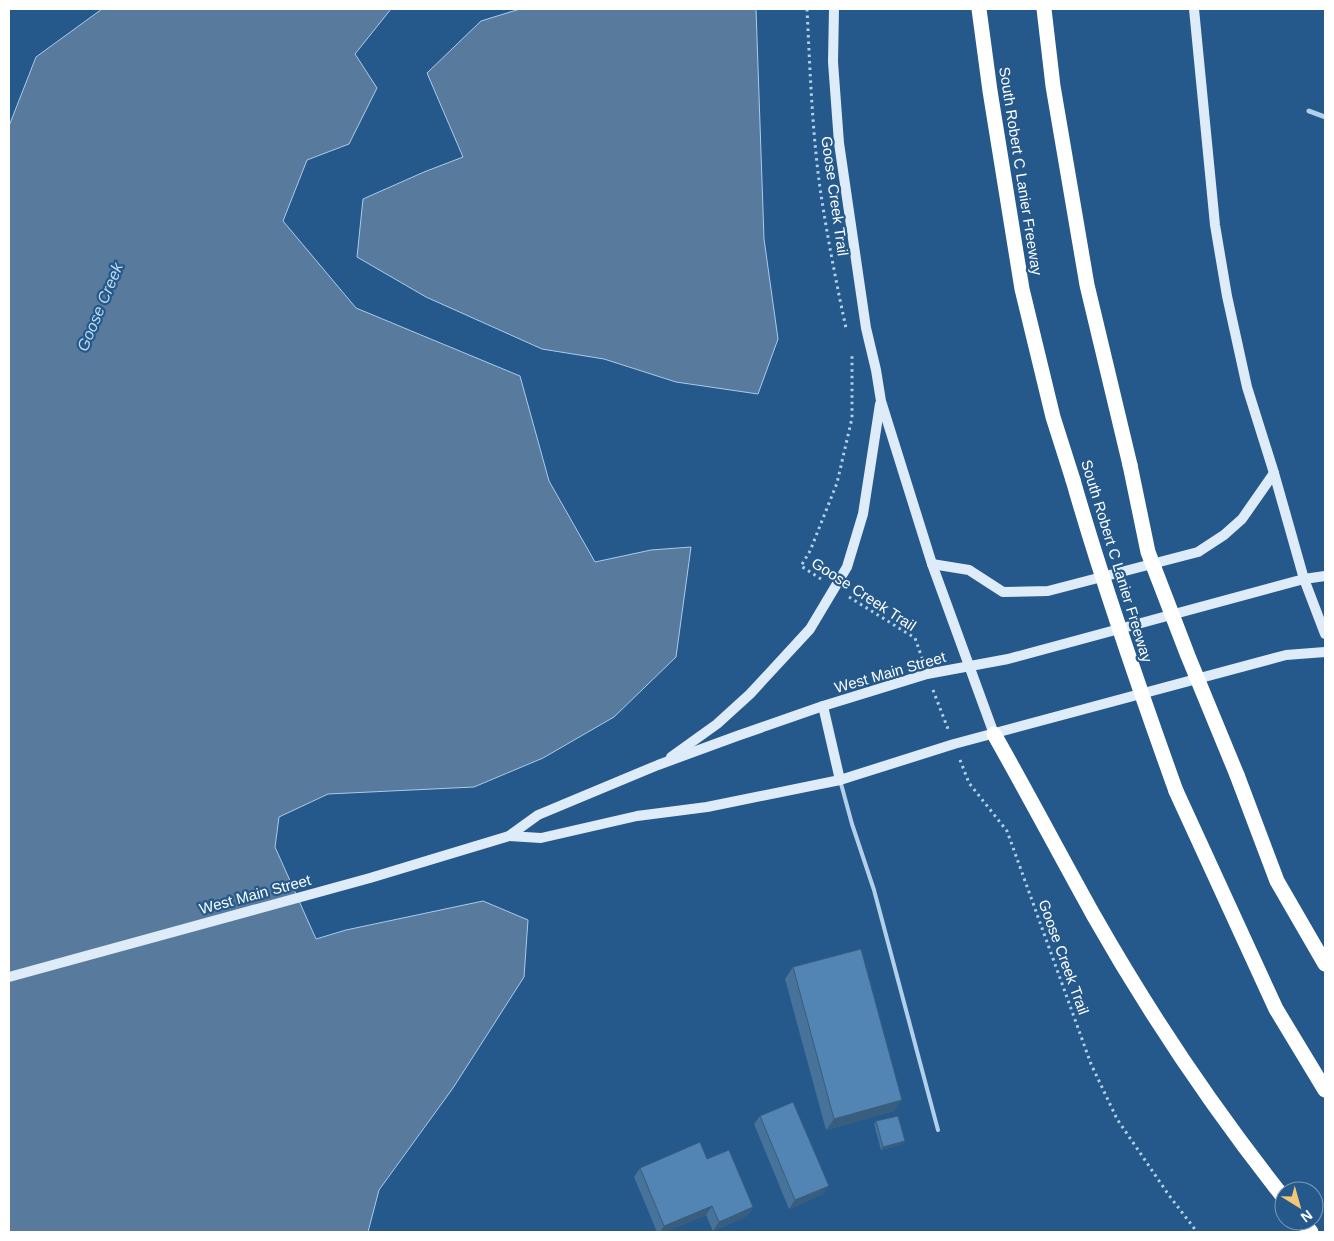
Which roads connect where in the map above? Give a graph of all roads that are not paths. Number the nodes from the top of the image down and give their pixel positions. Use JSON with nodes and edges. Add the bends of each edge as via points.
{"nodes":[{"id":1,"x":834,"y":9,"type":"edge"},
{"id":2,"x":979,"y":9,"type":"edge"},
{"id":3,"x":1044,"y":9,"type":"edge"},
{"id":4,"x":1194,"y":9,"type":"edge"},
{"id":5,"x":1310,"y":111,"type":"dead end"},
{"id":6,"x":1325,"y":117,"type":"edge"},
{"id":7,"x":881,"y":401,"type":"junction"},
{"id":8,"x":1274,"y":473,"type":"junction"},
{"id":9,"x":932,"y":564,"type":"junction"},
{"id":10,"x":1325,"y":576,"type":"edge"},
{"id":11,"x":1304,"y":579,"type":"junction"},
{"id":12,"x":1325,"y":634,"type":"edge"},
{"id":13,"x":1325,"y":652,"type":"edge"},
{"id":14,"x":970,"y":666,"type":"junction"},
{"id":15,"x":823,"y":706,"type":"junction"},
{"id":16,"x":994,"y":734,"type":"junction"},
{"id":17,"x":658,"y":765,"type":"junction"},
{"id":18,"x":840,"y":780,"type":"junction"},
{"id":19,"x":509,"y":836,"type":"junction"},
{"id":20,"x":1325,"y":964,"type":"edge"},
{"id":21,"x":9,"y":976,"type":"edge"},
{"id":22,"x":1325,"y":1090,"type":"edge"},
{"id":23,"x":938,"y":1130,"type":"dead end"},
{"id":24,"x":1274,"y":1185,"type":"edge"}],
"edges":[{"from":1,"to":7,"type":"main road","via":[[833,62],[839,142],[866,328]]},
{"from":2,"to":22,"type":"highway","name":"South Robert C Lanier Freeway","bridge":true,"via":[[1022,289],[1053,417],[1091,545],[1176,791],[1276,1010]]},
{"from":3,"to":20,"type":"highway","bridge":true,"via":[[1053,86],[1087,285],[1148,552],[1277,881]]},
{"from":4,"to":8,"type":"main road","via":[[1215,225],[1227,296],[1248,387]]},
{"from":5,"to":6,"type":"street"},
{"from":7,"to":9,"type":"main road"},
{"from":7,"to":17,"type":"main road","via":[[863,514],[847,566],[810,629],[750,694],[717,724]]},
{"from":8,"to":9,"type":"main road","via":[[1231,529],[1198,552],[1048,592],[1002,592],[969,570]]},
{"from":8,"to":11,"type":"main road"},
{"from":9,"to":14,"type":"main road"},
{"from":10,"to":11,"type":"main road","name":"West Main Street"},
{"from":11,"to":12,"type":"main road"},
{"from":11,"to":14,"type":"main road","name":"West Main Street","via":[[1008,659]]},
{"from":13,"to":16,"type":"main road","name":"West Main Street","via":[[1286,655]]},
{"from":14,"to":15,"type":"main road","name":"West Main Street","via":[[927,674]]},
{"from":14,"to":16,"type":"main road"},
{"from":15,"to":17,"type":"main road","name":"West Main Street"},
{"from":15,"to":18,"type":"main road"},
{"from":16,"to":18,"type":"main road","name":"West Main Street"},
{"from":16,"to":24,"type":"highway","via":[[1095,917],[1171,1042]]},
{"from":17,"to":19,"type":"main road","name":"West Main Street","via":[[538,815]]},
{"from":18,"to":19,"type":"main road","name":"West Main Street","via":[[707,807],[637,816],[541,838]]},
{"from":18,"to":23,"type":"lane","via":[[874,890]]},
{"from":19,"to":21,"type":"main road","name":"West Main Street","via":[[370,878]]}]}
